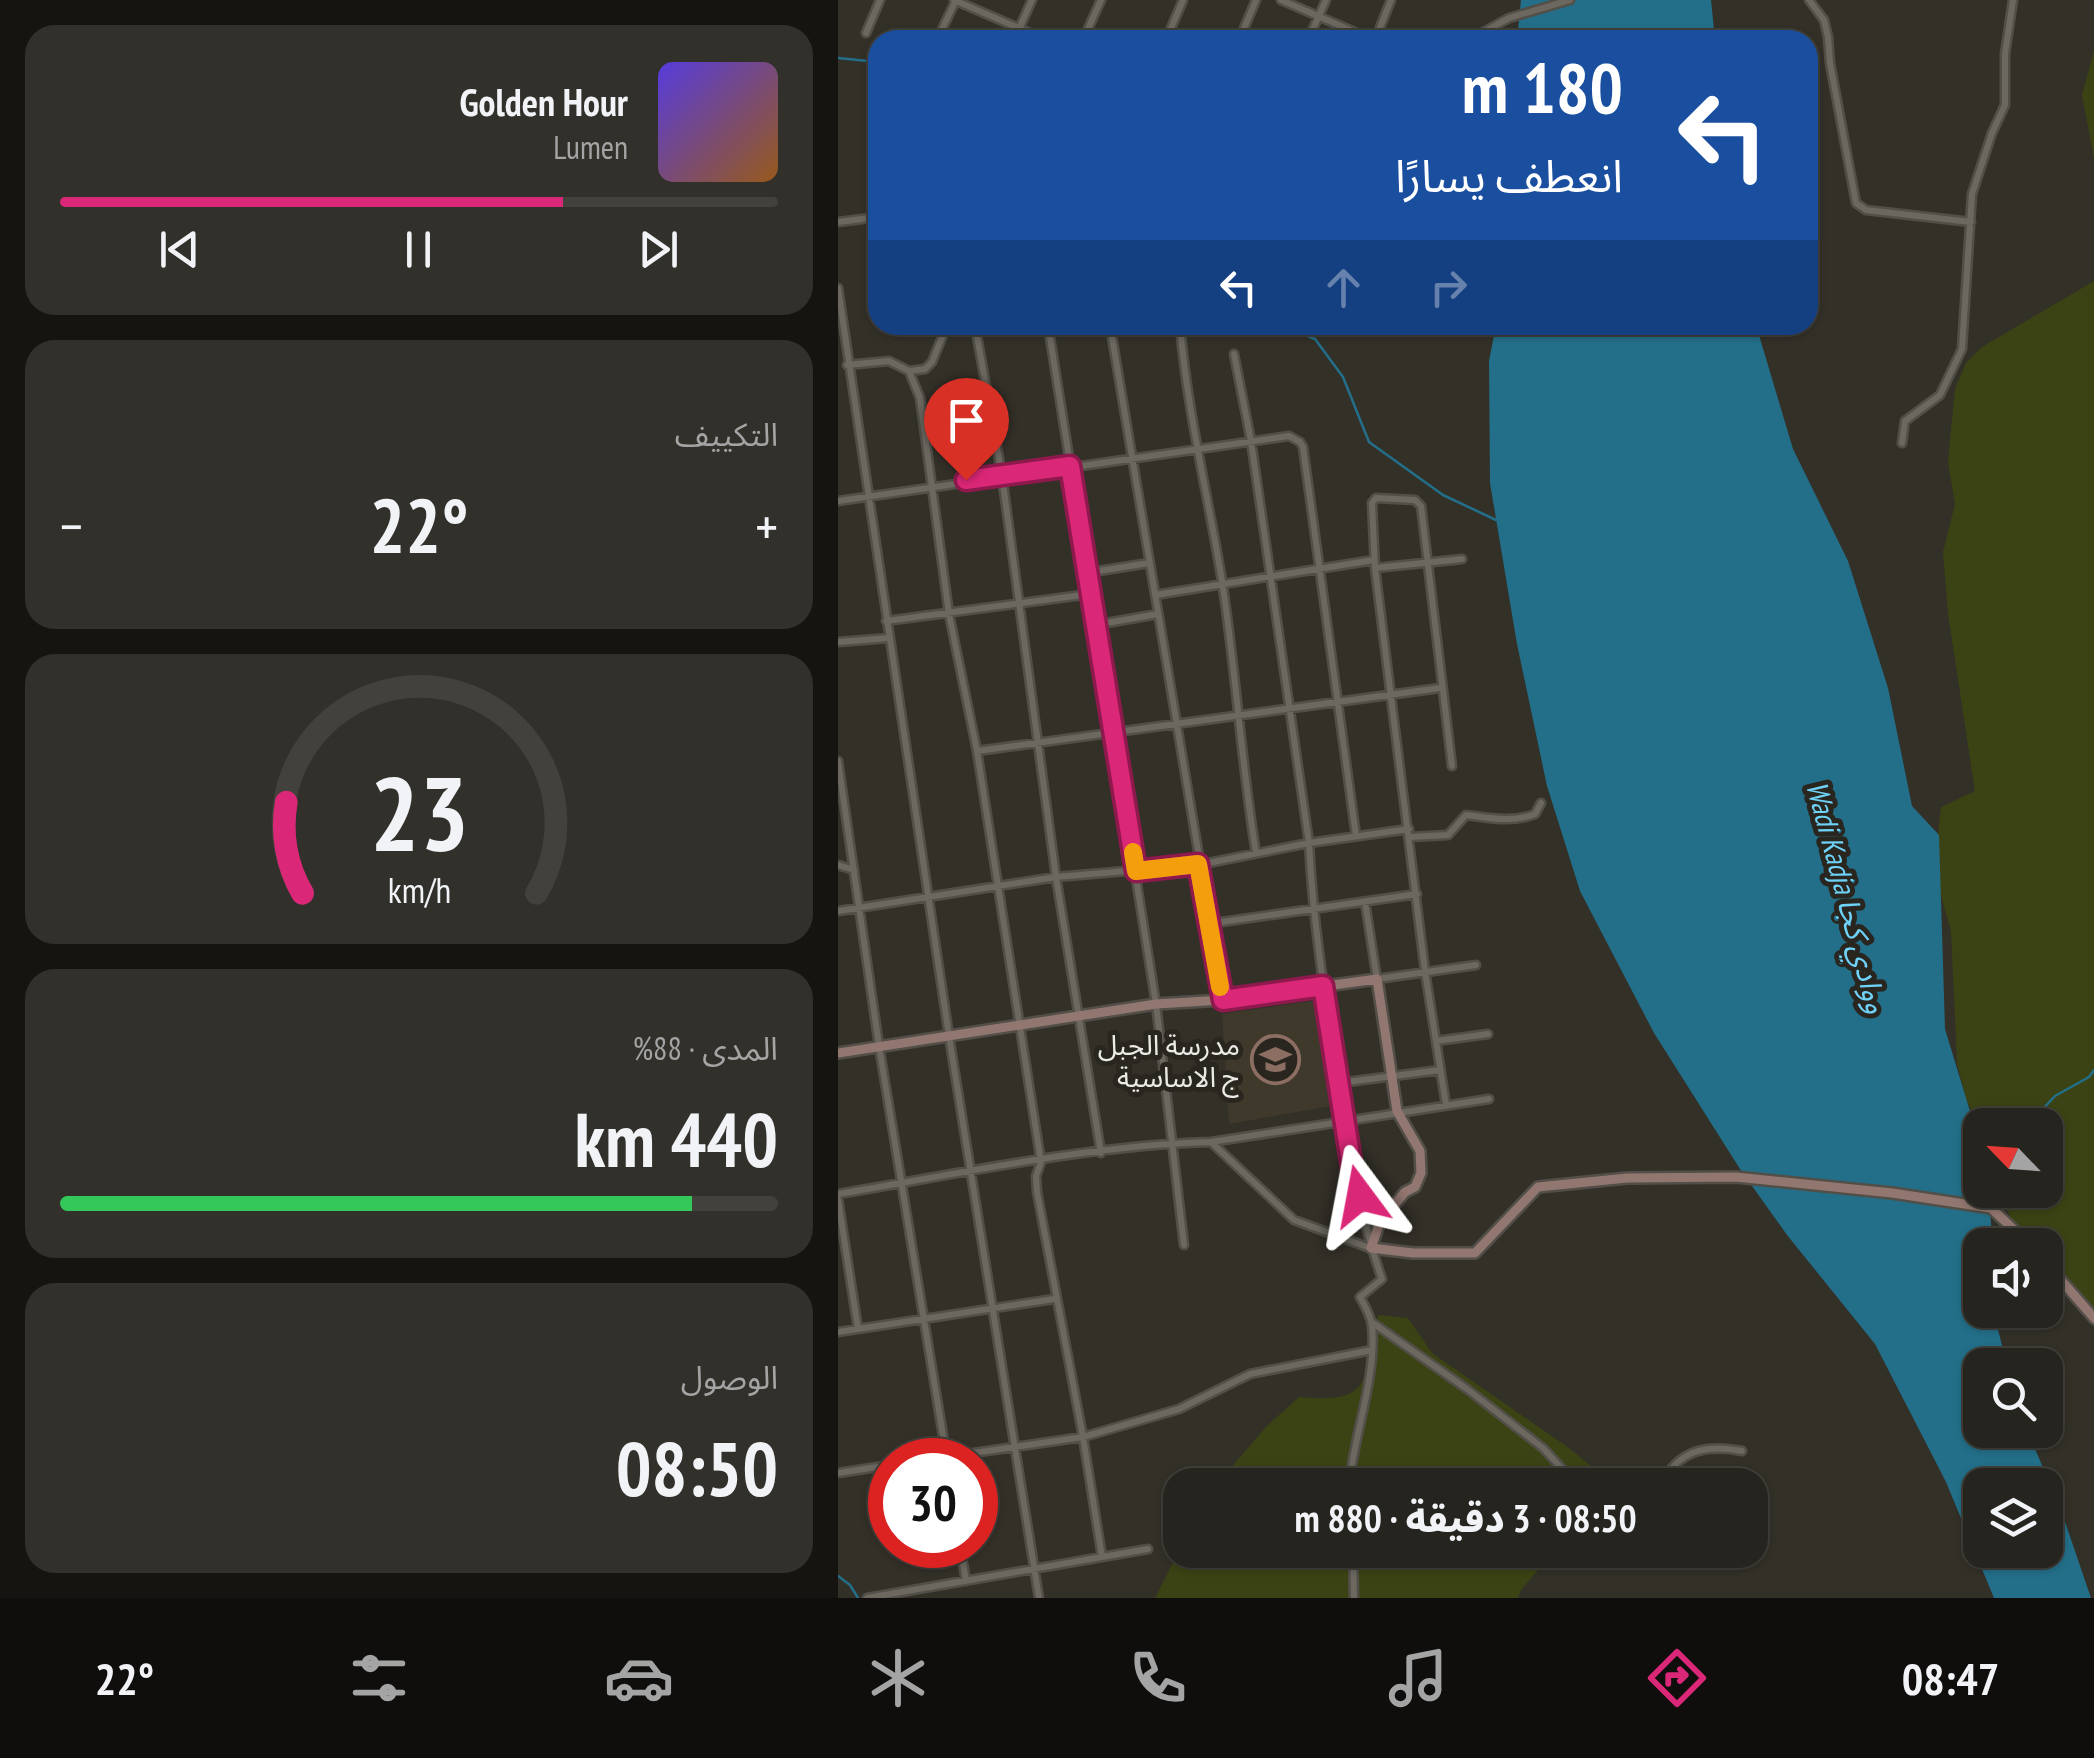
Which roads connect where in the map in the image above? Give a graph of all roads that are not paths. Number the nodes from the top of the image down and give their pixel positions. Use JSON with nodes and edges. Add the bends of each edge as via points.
{"nodes":[{"id":1,"x":880,"y":0,"type":"edge"},
{"id":2,"x":955,"y":0,"type":"edge"},
{"id":3,"x":1032,"y":0,"type":"edge"},
{"id":4,"x":1100,"y":0,"type":"edge"},
{"id":5,"x":1183,"y":0,"type":"edge"},
{"id":6,"x":1256,"y":0,"type":"edge"},
{"id":7,"x":1281,"y":0,"type":"edge"},
{"id":8,"x":1326,"y":0,"type":"edge"},
{"id":9,"x":1392,"y":0,"type":"edge"},
{"id":10,"x":1570,"y":0,"type":"edge"},
{"id":11,"x":1809,"y":0,"type":"edge"},
{"id":12,"x":2013,"y":0,"type":"edge"},
{"id":13,"x":1318,"y":17,"type":"junction"},
{"id":14,"x":1020,"y":28,"type":"junction"},
{"id":15,"x":942,"y":30,"type":"edge"},
{"id":16,"x":1024,"y":30,"type":"edge"},
{"id":17,"x":1087,"y":30,"type":"edge"},
{"id":18,"x":1170,"y":30,"type":"edge"},
{"id":19,"x":1243,"y":30,"type":"edge"},
{"id":20,"x":1312,"y":30,"type":"edge"},
{"id":21,"x":1350,"y":30,"type":"edge"},
{"id":22,"x":1378,"y":30,"type":"edge"},
{"id":23,"x":1488,"y":30,"type":"edge"},
{"id":24,"x":866,"y":33,"type":"dead end"},
{"id":25,"x":868,"y":218,"type":"edge"},
{"id":26,"x":838,"y":222,"type":"edge"},
{"id":27,"x":1970,"y":222,"type":"junction"},
{"id":28,"x":838,"y":288,"type":"edge"},
{"id":29,"x":943,"y":335,"type":"edge"},
{"id":30,"x":977,"y":335,"type":"edge"},
{"id":31,"x":1050,"y":335,"type":"edge"},
{"id":32,"x":1112,"y":335,"type":"edge"},
{"id":33,"x":1182,"y":335,"type":"edge"},
{"id":34,"x":1234,"y":354,"type":"dead end"},
{"id":35,"x":844,"y":359,"type":"edge"},
{"id":36,"x":909,"y":371,"type":"junction"},
{"id":37,"x":1251,"y":441,"type":"junction"},
{"id":38,"x":1902,"y":443,"type":"dead end"},
{"id":39,"x":1199,"y":448,"type":"junction"},
{"id":40,"x":1133,"y":457,"type":"junction"},
{"id":41,"x":1070,"y":466,"type":"junction"},
{"id":42,"x":1002,"y":476,"type":"junction"},
{"id":43,"x":929,"y":486,"type":"junction"},
{"id":44,"x":868,"y":494,"type":"junction"},
{"id":45,"x":838,"y":501,"type":"edge"},
{"id":46,"x":1462,"y":559,"type":"dead end"},
{"id":47,"x":1425,"y":562,"type":"junction"},
{"id":48,"x":1150,"y":563,"type":"junction"},
{"id":49,"x":1375,"y":564,"type":"junction"},
{"id":50,"x":1320,"y":569,"type":"junction"},
{"id":51,"x":1086,"y":573,"type":"junction"},
{"id":52,"x":1270,"y":577,"type":"junction"},
{"id":53,"x":1222,"y":584,"type":"junction"},
{"id":54,"x":1090,"y":594,"type":"junction"},
{"id":55,"x":1155,"y":595,"type":"junction"},
{"id":56,"x":1020,"y":606,"type":"junction"},
{"id":57,"x":949,"y":614,"type":"junction"},
{"id":58,"x":1158,"y":614,"type":"junction"},
{"id":59,"x":886,"y":621,"type":"junction"},
{"id":60,"x":1095,"y":625,"type":"junction"},
{"id":61,"x":889,"y":638,"type":"junction"},
{"id":62,"x":838,"y":642,"type":"edge"},
{"id":63,"x":1440,"y":688,"type":"junction"},
{"id":64,"x":1392,"y":696,"type":"junction"},
{"id":65,"x":1340,"y":704,"type":"junction"},
{"id":66,"x":1289,"y":711,"type":"junction"},
{"id":67,"x":1240,"y":717,"type":"junction"},
{"id":68,"x":1176,"y":725,"type":"junction"},
{"id":69,"x":1113,"y":735,"type":"junction"},
{"id":70,"x":1040,"y":744,"type":"junction"},
{"id":71,"x":977,"y":751,"type":"junction"},
{"id":72,"x":838,"y":761,"type":"edge"},
{"id":73,"x":1452,"y":766,"type":"dead end"},
{"id":74,"x":1541,"y":803,"type":"dead end"},
{"id":75,"x":1410,"y":833,"type":"junction"},
{"id":76,"x":1356,"y":836,"type":"junction"},
{"id":77,"x":1310,"y":843,"type":"junction"},
{"id":78,"x":1256,"y":852,"type":"junction"},
{"id":79,"x":1198,"y":864,"type":"junction"},
{"id":80,"x":838,"y":865,"type":"edge"},
{"id":81,"x":854,"y":870,"type":"junction"},
{"id":82,"x":1136,"y":871,"type":"junction"},
{"id":83,"x":1056,"y":877,"type":"junction"},
{"id":84,"x":998,"y":886,"type":"junction"},
{"id":85,"x":928,"y":894,"type":"junction"},
{"id":86,"x":1417,"y":894,"type":"junction"},
{"id":87,"x":1365,"y":902,"type":"junction"},
{"id":88,"x":859,"y":908,"type":"junction"},
{"id":89,"x":1313,"y":908,"type":"junction"},
{"id":90,"x":838,"y":911,"type":"edge"},
{"id":91,"x":1208,"y":924,"type":"junction"},
{"id":92,"x":1476,"y":965,"type":"dead end"},
{"id":93,"x":1425,"y":972,"type":"junction"},
{"id":94,"x":1377,"y":979,"type":"junction"},
{"id":95,"x":1323,"y":986,"type":"junction"},
{"id":96,"x":1223,"y":1000,"type":"junction"},
{"id":97,"x":1156,"y":1004,"type":"junction"},
{"id":98,"x":1079,"y":1016,"type":"junction"},
{"id":99,"x":1020,"y":1026,"type":"junction"},
{"id":100,"x":1488,"y":1034,"type":"dead end"},
{"id":101,"x":949,"y":1036,"type":"junction"},
{"id":102,"x":1436,"y":1041,"type":"junction"},
{"id":103,"x":879,"y":1046,"type":"junction"},
{"id":104,"x":838,"y":1053,"type":"edge"},
{"id":105,"x":1440,"y":1070,"type":"junction"},
{"id":106,"x":1392,"y":1075,"type":"junction"},
{"id":107,"x":1338,"y":1084,"type":"junction"},
{"id":108,"x":1489,"y":1099,"type":"dead end"},
{"id":109,"x":1446,"y":1105,"type":"junction"},
{"id":110,"x":1397,"y":1111,"type":"junction"},
{"id":111,"x":1344,"y":1119,"type":"junction"},
{"id":112,"x":1211,"y":1142,"type":"junction"},
{"id":113,"x":1172,"y":1143,"type":"junction"},
{"id":114,"x":1101,"y":1153,"type":"junction"},
{"id":115,"x":1040,"y":1162,"type":"junction"},
{"id":116,"x":973,"y":1171,"type":"junction"},
{"id":117,"x":902,"y":1184,"type":"junction"},
{"id":118,"x":838,"y":1197,"type":"edge"},
{"id":119,"x":2012,"y":1228,"type":"edge"},
{"id":120,"x":1184,"y":1245,"type":"dead end"},
{"id":121,"x":1371,"y":1248,"type":"junction"},
{"id":122,"x":2063,"y":1282,"type":"edge"},
{"id":123,"x":1055,"y":1299,"type":"junction"},
{"id":124,"x":994,"y":1308,"type":"junction"},
{"id":125,"x":924,"y":1318,"type":"junction"},
{"id":126,"x":2094,"y":1318,"type":"edge"},
{"id":127,"x":1372,"y":1323,"type":"junction"},
{"id":128,"x":858,"y":1328,"type":"junction"},
{"id":129,"x":838,"y":1332,"type":"edge"},
{"id":130,"x":1372,"y":1350,"type":"junction"},
{"id":131,"x":1083,"y":1437,"type":"junction"},
{"id":132,"x":943,"y":1438,"type":"edge"},
{"id":133,"x":1015,"y":1447,"type":"junction"},
{"id":134,"x":998,"y":1450,"type":"edge"},
{"id":135,"x":1742,"y":1451,"type":"dead end"},
{"id":136,"x":868,"y":1468,"type":"edge"},
{"id":137,"x":1351,"y":1468,"type":"edge"},
{"id":138,"x":1561,"y":1468,"type":"edge"},
{"id":139,"x":1671,"y":1468,"type":"edge"},
{"id":140,"x":838,"y":1472,"type":"edge"},
{"id":141,"x":1148,"y":1550,"type":"dead end"},
{"id":142,"x":1102,"y":1558,"type":"junction"},
{"id":143,"x":964,"y":1568,"type":"edge"},
{"id":144,"x":1353,"y":1568,"type":"edge"},
{"id":145,"x":1034,"y":1569,"type":"junction"},
{"id":146,"x":966,"y":1581,"type":"junction"},
{"id":147,"x":866,"y":1598,"type":"edge"},
{"id":148,"x":1039,"y":1598,"type":"edge"},
{"id":149,"x":1354,"y":1598,"type":"edge"}],
"edges":[{"from":1,"to":24,"type":"street"},
{"from":2,"to":14,"type":"street"},
{"from":2,"to":15,"type":"street"},
{"from":3,"to":14,"type":"street"},
{"from":4,"to":17,"type":"street"},
{"from":5,"to":18,"type":"street"},
{"from":6,"to":19,"type":"street"},
{"from":7,"to":13,"type":"street"},
{"from":8,"to":13,"type":"street"},
{"from":9,"to":22,"type":"street"},
{"from":10,"to":23,"type":"street"},
{"from":11,"to":27,"type":"street","via":[[1828,36],[1856,203],[1866,210]]},
{"from":12,"to":27,"type":"street","via":[[2005,105],[1972,194]]},
{"from":13,"to":20,"type":"street"},
{"from":13,"to":21,"type":"street"},
{"from":14,"to":16,"type":"street"},
{"from":25,"to":26,"type":"street"},
{"from":27,"to":38,"type":"street","via":[[1962,349],[1940,395],[1905,420]]},
{"from":28,"to":35,"type":"street"},
{"from":29,"to":36,"type":"street","via":[[932,362]]},
{"from":30,"to":42,"type":"street"},
{"from":31,"to":41,"type":"street"},
{"from":32,"to":40,"type":"street"},
{"from":33,"to":39,"type":"street"},
{"from":34,"to":37,"type":"street"},
{"from":35,"to":36,"type":"street","via":[[889,361]]},
{"from":35,"to":44,"type":"street"},
{"from":36,"to":43,"type":"street","via":[[920,398]]},
{"from":37,"to":39,"type":"street"},
{"from":37,"to":50,"type":"street","via":[[1289,436],[1303,447]]},
{"from":37,"to":52,"type":"street"},
{"from":39,"to":40,"type":"street"},
{"from":39,"to":53,"type":"street"},
{"from":40,"to":41,"type":"street"},
{"from":40,"to":48,"type":"street"},
{"from":41,"to":42,"type":"street"},
{"from":41,"to":51,"type":"street"},
{"from":42,"to":43,"type":"street"},
{"from":42,"to":56,"type":"street"},
{"from":43,"to":44,"type":"street"},
{"from":43,"to":57,"type":"street"},
{"from":44,"to":45,"type":"street"},
{"from":44,"to":59,"type":"street"},
{"from":46,"to":47,"type":"street"},
{"from":47,"to":49,"type":"street"},
{"from":47,"to":49,"type":"street","via":[[1419,502],[1376,498]]},
{"from":47,"to":63,"type":"street"},
{"from":48,"to":51,"type":"street"},
{"from":48,"to":55,"type":"street"},
{"from":49,"to":50,"type":"street"},
{"from":49,"to":64,"type":"street"},
{"from":50,"to":52,"type":"street"},
{"from":50,"to":65,"type":"street"},
{"from":51,"to":54,"type":"street"},
{"from":52,"to":53,"type":"street"},
{"from":52,"to":66,"type":"street"},
{"from":53,"to":55,"type":"street"},
{"from":53,"to":67,"type":"street"},
{"from":54,"to":56,"type":"street"},
{"from":54,"to":60,"type":"street"},
{"from":55,"to":58,"type":"street"},
{"from":56,"to":57,"type":"street"},
{"from":56,"to":70,"type":"street"},
{"from":57,"to":59,"type":"street"},
{"from":57,"to":71,"type":"street"},
{"from":58,"to":60,"type":"street"},
{"from":58,"to":68,"type":"street"},
{"from":59,"to":61,"type":"street"},
{"from":60,"to":69,"type":"street"},
{"from":61,"to":62,"type":"street"},
{"from":61,"to":85,"type":"street"},
{"from":63,"to":64,"type":"street"},
{"from":63,"to":73,"type":"street"},
{"from":64,"to":65,"type":"street"},
{"from":64,"to":75,"type":"street"},
{"from":65,"to":66,"type":"street"},
{"from":65,"to":76,"type":"street"},
{"from":66,"to":67,"type":"street"},
{"from":66,"to":77,"type":"street"},
{"from":67,"to":68,"type":"street"},
{"from":67,"to":78,"type":"street"},
{"from":68,"to":69,"type":"street"},
{"from":68,"to":79,"type":"street"},
{"from":69,"to":70,"type":"street"},
{"from":69,"to":82,"type":"street"},
{"from":70,"to":71,"type":"street"},
{"from":70,"to":83,"type":"street"},
{"from":71,"to":84,"type":"street"},
{"from":72,"to":81,"type":"street"},
{"from":74,"to":75,"type":"street","via":[[1525,818],[1466,816],[1448,836]]},
{"from":75,"to":76,"type":"street"},
{"from":75,"to":86,"type":"street"},
{"from":76,"to":77,"type":"street"},
{"from":77,"to":78,"type":"street"},
{"from":77,"to":89,"type":"street"},
{"from":78,"to":79,"type":"street"},
{"from":79,"to":82,"type":"street"},
{"from":79,"to":91,"type":"street"},
{"from":80,"to":81,"type":"street"},
{"from":81,"to":88,"type":"street"},
{"from":82,"to":83,"type":"street"},
{"from":82,"to":97,"type":"street"},
{"from":83,"to":84,"type":"street"},
{"from":83,"to":98,"type":"street"},
{"from":84,"to":85,"type":"street"},
{"from":84,"to":99,"type":"street"},
{"from":85,"to":88,"type":"street"},
{"from":85,"to":101,"type":"street"},
{"from":86,"to":87,"type":"street"},
{"from":86,"to":93,"type":"street"},
{"from":87,"to":89,"type":"street"},
{"from":87,"to":94,"type":"street"},
{"from":88,"to":90,"type":"street"},
{"from":88,"to":103,"type":"street"},
{"from":89,"to":91,"type":"street"},
{"from":89,"to":95,"type":"street"},
{"from":91,"to":96,"type":"street"},
{"from":92,"to":93,"type":"street"},
{"from":93,"to":94,"type":"street"},
{"from":93,"to":102,"type":"street"},
{"from":94,"to":95,"type":"main road"},
{"from":94,"to":106,"type":"main road"},
{"from":95,"to":96,"type":"main road"},
{"from":95,"to":107,"type":"street"},
{"from":96,"to":97,"type":"main road"},
{"from":97,"to":98,"type":"main road"},
{"from":97,"to":113,"type":"street"},
{"from":98,"to":99,"type":"main road"},
{"from":98,"to":114,"type":"street"},
{"from":99,"to":101,"type":"main road"},
{"from":99,"to":115,"type":"street"},
{"from":100,"to":102,"type":"street"},
{"from":101,"to":103,"type":"main road"},
{"from":101,"to":116,"type":"street"},
{"from":102,"to":105,"type":"street"},
{"from":103,"to":104,"type":"main road"},
{"from":103,"to":117,"type":"street"},
{"from":105,"to":106,"type":"street"},
{"from":105,"to":109,"type":"street"},
{"from":106,"to":107,"type":"street"},
{"from":106,"to":110,"type":"main road"},
{"from":107,"to":111,"type":"street"},
{"from":108,"to":109,"type":"street"},
{"from":109,"to":110,"type":"street"},
{"from":110,"to":111,"type":"street"},
{"from":110,"to":121,"type":"main road","via":[[1420,1152],[1421,1173],[1380,1222]]},
{"from":111,"to":112,"type":"street"},
{"from":111,"to":121,"type":"street"},
{"from":112,"to":113,"type":"street"},
{"from":112,"to":121,"type":"street","via":[[1294,1220]]},
{"from":113,"to":114,"type":"street"},
{"from":113,"to":120,"type":"street"},
{"from":114,"to":115,"type":"street"},
{"from":115,"to":116,"type":"street"},
{"from":115,"to":123,"type":"street","via":[[1037,1192]]},
{"from":116,"to":117,"type":"street"},
{"from":116,"to":124,"type":"street"},
{"from":117,"to":118,"type":"street"},
{"from":117,"to":125,"type":"street"},
{"from":118,"to":128,"type":"street"},
{"from":119,"to":121,"type":"main road","via":[[1991,1208],[1892,1193],[1736,1177],[1635,1178],[1538,1187],[1475,1252]]},
{"from":121,"to":127,"type":"street","via":[[1382,1278],[1360,1296]]},
{"from":122,"to":126,"type":"main road"},
{"from":123,"to":124,"type":"street"},
{"from":123,"to":131,"type":"street"},
{"from":124,"to":125,"type":"street"},
{"from":124,"to":133,"type":"street"},
{"from":125,"to":128,"type":"street"},
{"from":125,"to":132,"type":"street"},
{"from":127,"to":130,"type":"street"},
{"from":127,"to":138,"type":"street","via":[[1467,1388]]},
{"from":128,"to":129,"type":"street"},
{"from":130,"to":131,"type":"street","via":[[1250,1374],[1179,1408]]},
{"from":130,"to":137,"type":"street"},
{"from":131,"to":133,"type":"street"},
{"from":131,"to":142,"type":"street"},
{"from":133,"to":134,"type":"street"},
{"from":133,"to":145,"type":"street"},
{"from":135,"to":139,"type":"street","via":[[1698,1450]]},
{"from":136,"to":140,"type":"street"},
{"from":141,"to":142,"type":"street"},
{"from":142,"to":145,"type":"street"},
{"from":143,"to":146,"type":"street"},
{"from":144,"to":149,"type":"street"},
{"from":145,"to":146,"type":"street"},
{"from":145,"to":148,"type":"street"},
{"from":146,"to":147,"type":"street"}]}
